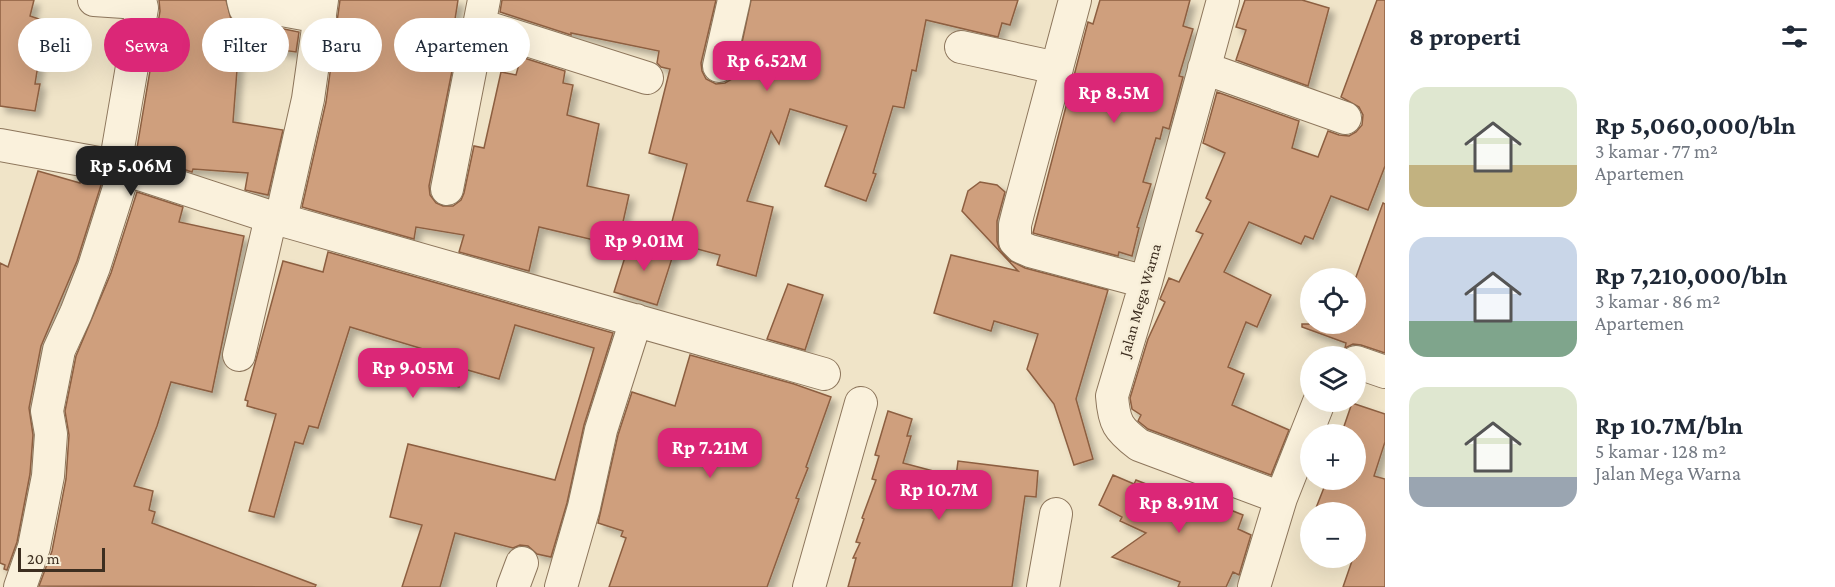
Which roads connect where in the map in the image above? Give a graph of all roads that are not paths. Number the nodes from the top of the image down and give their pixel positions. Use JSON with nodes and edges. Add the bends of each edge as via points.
{"nodes":[{"id":1,"x":94,"y":0,"type":"edge"},
{"id":2,"x":243,"y":0,"type":"edge"},
{"id":3,"x":734,"y":0,"type":"edge"},
{"id":4,"x":1075,"y":0,"type":"edge"},
{"id":5,"x":1223,"y":0,"type":"edge"},
{"id":6,"x":142,"y":2,"type":"edge"},
{"id":7,"x":321,"y":9,"type":"edge"},
{"id":8,"x":482,"y":13,"type":"edge"},
{"id":9,"x":961,"y":47,"type":"dead end"},
{"id":10,"x":719,"y":66,"type":"dead end"},
{"id":11,"x":1057,"y":68,"type":"junction"},
{"id":12,"x":1204,"y":68,"type":"junction"},
{"id":13,"x":647,"y":78,"type":"dead end"},
{"id":14,"x":1345,"y":118,"type":"dead end"},
{"id":15,"x":0,"y":145,"type":"edge"},
{"id":16,"x":120,"y":168,"type":"junction"},
{"id":17,"x":447,"y":189,"type":"dead end"},
{"id":18,"x":276,"y":218,"type":"junction"},
{"id":19,"x":1146,"y":282,"type":"junction"},
{"id":20,"x":636,"y":320,"type":"junction"},
{"id":21,"x":238,"y":355,"type":"dead end"},
{"id":22,"x":1366,"y":365,"type":"edge"},
{"id":23,"x":1385,"y":372,"type":"edge"},
{"id":24,"x":825,"y":374,"type":"dead end"},
{"id":25,"x":861,"y":403,"type":"dead end"},
{"id":26,"x":1315,"y":412,"type":"edge"},
{"id":27,"x":1281,"y":498,"type":"junction"},
{"id":28,"x":1056,"y":514,"type":"dead end"},
{"id":29,"x":0,"y":584,"type":"edge"},
{"id":30,"x":7,"y":587,"type":"edge"},
{"id":31,"x":20,"y":587,"type":"edge"},
{"id":32,"x":561,"y":587,"type":"edge"},
{"id":33,"x":809,"y":587,"type":"edge"},
{"id":34,"x":1043,"y":587,"type":"edge"},
{"id":35,"x":1254,"y":587,"type":"edge"}],
"edges":[{"from":1,"to":6,"type":"street"},
{"from":2,"to":7,"type":"street","via":[[245,8]]},
{"from":3,"to":10,"type":"street"},
{"from":4,"to":11,"type":"street"},
{"from":5,"to":12,"type":"street","name":"Jalan Mega Warna"},
{"from":6,"to":16,"type":"street"},
{"from":7,"to":18,"type":"street","via":[[308,99]]},
{"from":8,"to":13,"type":"street"},
{"from":8,"to":17,"type":"street"},
{"from":9,"to":11,"type":"street"},
{"from":11,"to":19,"type":"street","via":[[1017,213],[1016,241],[1030,251]]},
{"from":12,"to":14,"type":"street"},
{"from":12,"to":19,"type":"street","name":"Jalan Mega Warna"},
{"from":15,"to":16,"type":"street"},
{"from":16,"to":18,"type":"street"},
{"from":16,"to":31,"type":"street","via":[[94,267],[59,350],[47,411],[51,434],[48,476],[34,547]]},
{"from":18,"to":20,"type":"street"},
{"from":18,"to":21,"type":"street"},
{"from":19,"to":27,"type":"street","name":"Jalan Mega Warna","via":[[1112,396],[1122,432],[1139,445]]},
{"from":20,"to":24,"type":"street"},
{"from":20,"to":32,"type":"street","via":[[601,430]]},
{"from":22,"to":23,"type":"street"},
{"from":25,"to":33,"type":"street"},
{"from":26,"to":27,"type":"street"},
{"from":27,"to":35,"type":"street"},
{"from":28,"to":34,"type":"street"},
{"from":29,"to":30,"type":"street"}]}
